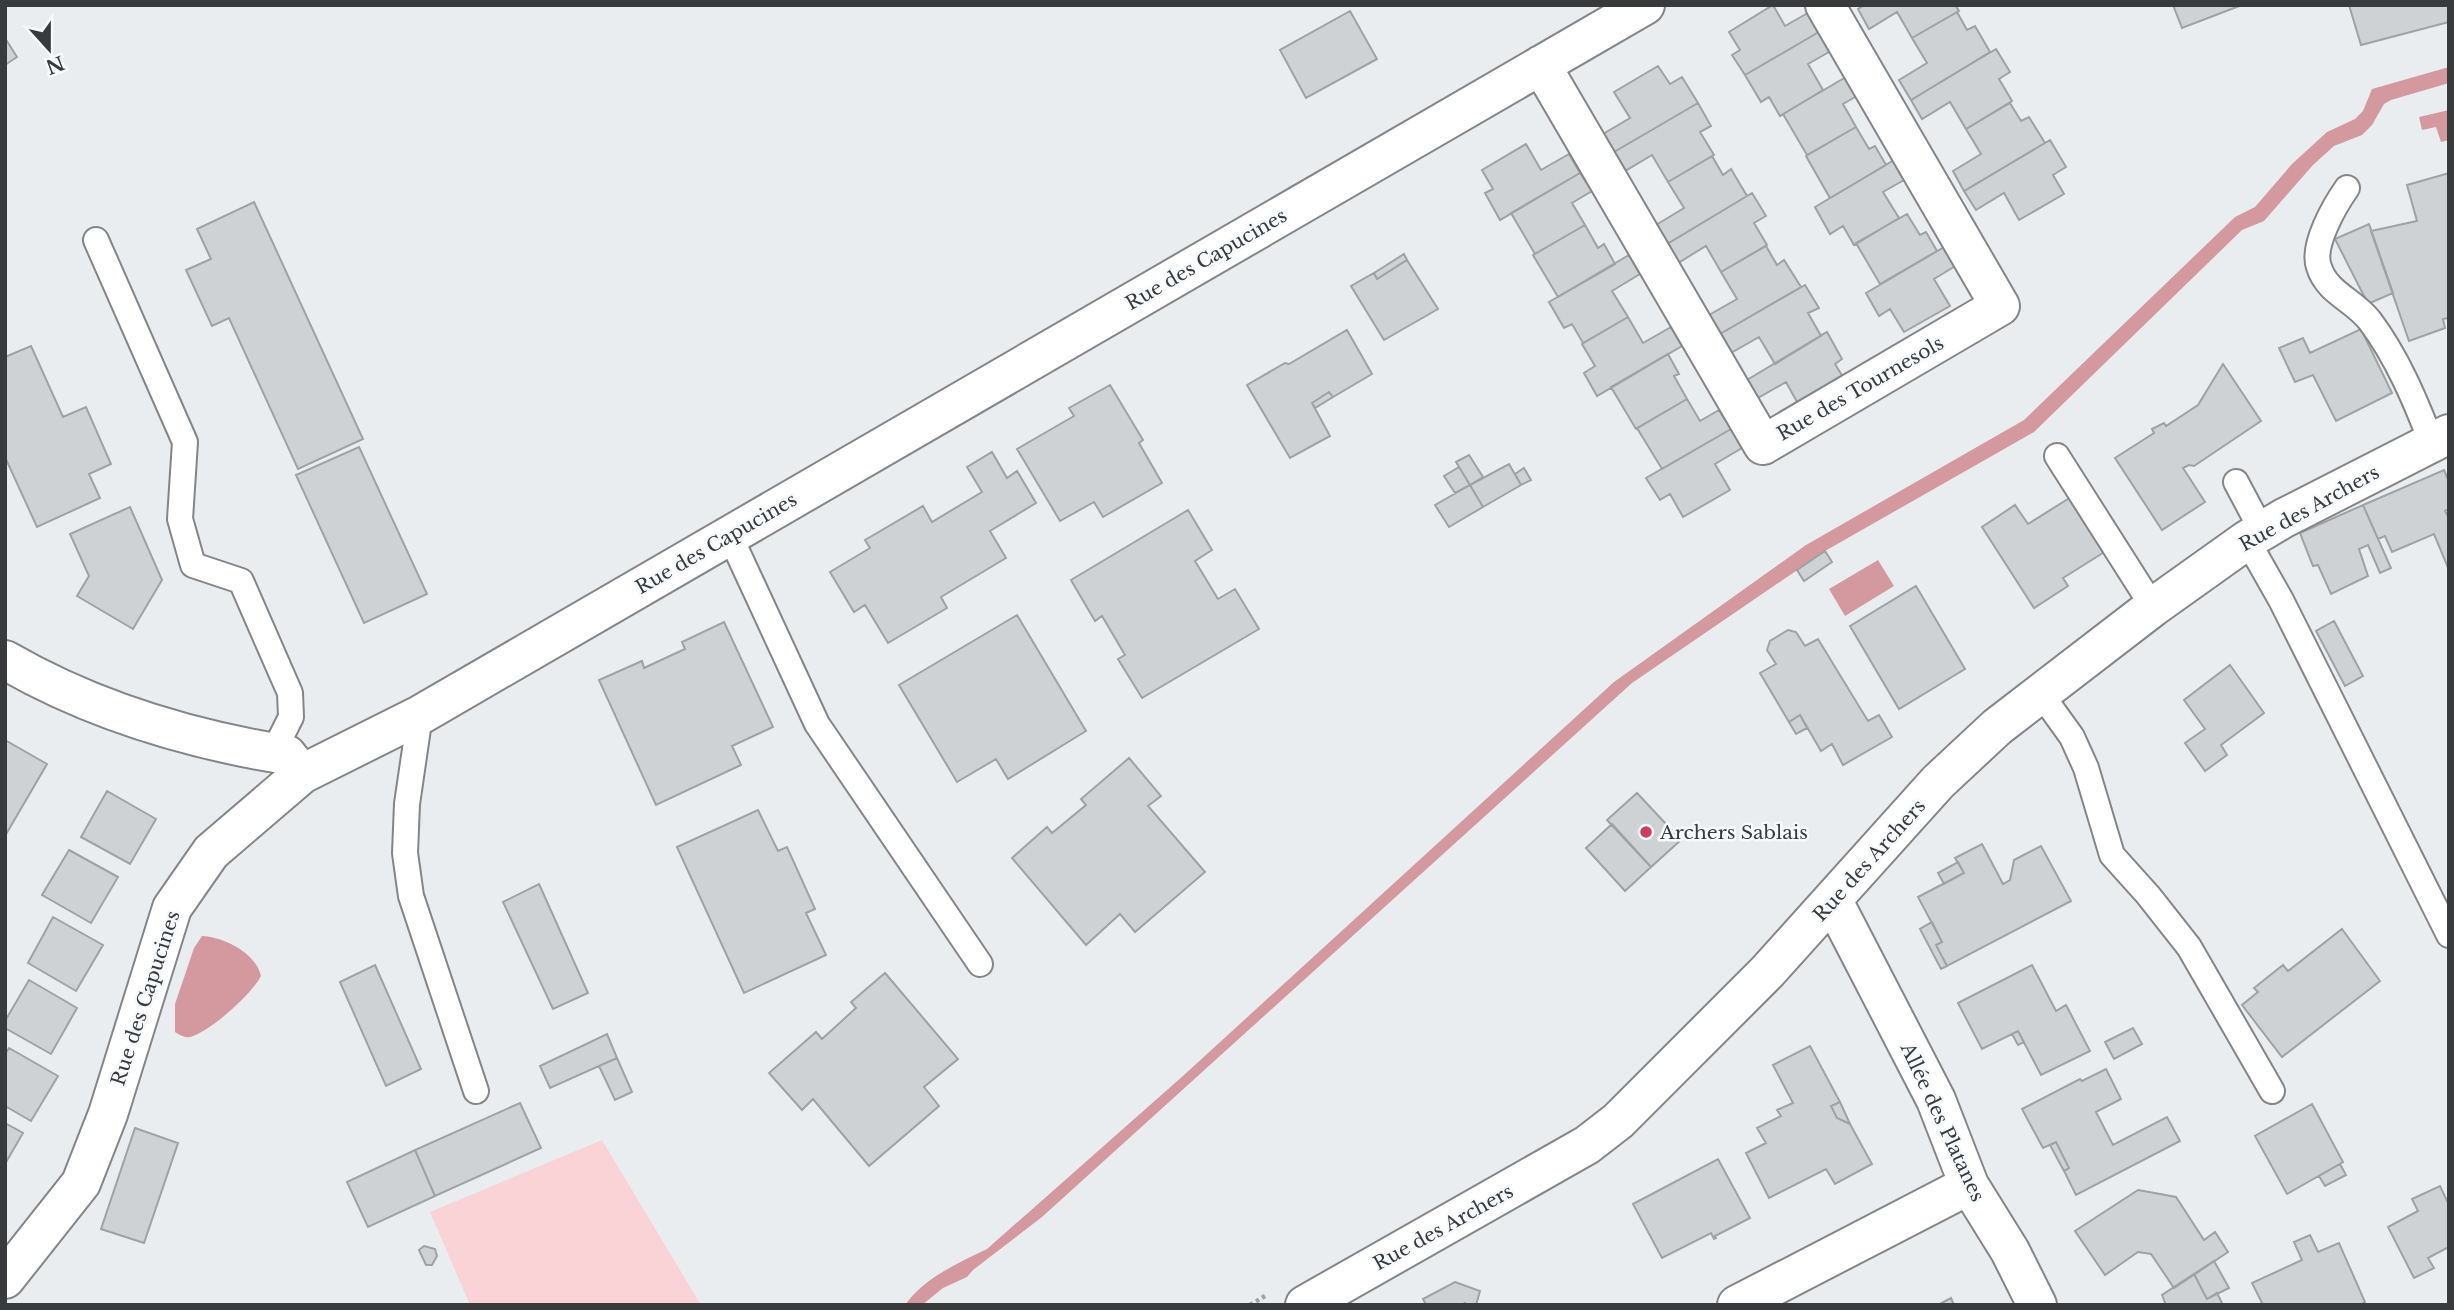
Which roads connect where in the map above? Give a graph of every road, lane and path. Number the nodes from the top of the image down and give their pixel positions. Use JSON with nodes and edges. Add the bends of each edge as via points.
{"nodes":[{"id":1,"x":1645,"y":5,"type":"edge"},
{"id":2,"x":1825,"y":5,"type":"edge"},
{"id":3,"x":1541,"y":65,"type":"junction"},
{"id":4,"x":2347,"y":188,"type":"dead end"},
{"id":5,"x":96,"y":240,"type":"dead end"},
{"id":6,"x":2440,"y":438,"type":"edge"},
{"id":7,"x":2057,"y":456,"type":"dead end"},
{"id":8,"x":2236,"y":482,"type":"dead end"},
{"id":9,"x":730,"y":536,"type":"junction"},
{"id":10,"x":2255,"y":536,"type":"junction"},
{"id":11,"x":2153,"y":607,"type":"junction"},
{"id":12,"x":5,"y":660,"type":"edge"},
{"id":13,"x":2041,"y":694,"type":"junction"},
{"id":14,"x":420,"y":715,"type":"junction"},
{"id":15,"x":288,"y":764,"type":"junction"},
{"id":16,"x":1833,"y":901,"type":"junction"},
{"id":17,"x":2449,"y":935,"type":"edge"},
{"id":18,"x":980,"y":964,"type":"dead end"},
{"id":19,"x":476,"y":1091,"type":"dead end"},
{"id":20,"x":2273,"y":1091,"type":"dead end"},
{"id":21,"x":1969,"y":1185,"type":"junction"},
{"id":22,"x":5,"y":1279,"type":"edge"},
{"id":23,"x":1305,"y":1305,"type":"edge"},
{"id":24,"x":1737,"y":1305,"type":"edge"},
{"id":25,"x":2037,"y":1305,"type":"edge"}],
"edges":[{"from":1,"to":3,"type":"street","name":"Rue des Capucines"},
{"from":2,"to":3,"type":"street","name":"Rue des Tournesols","via":[[2000,306],[1763,445]]},
{"from":3,"to":9,"type":"street","name":"Rue des Capucines"},
{"from":4,"to":6,"type":"lane","via":[[2323,231],[2318,265],[2329,288],[2369,320]]},
{"from":5,"to":15,"type":"lane","via":[[185,442],[180,519],[193,565],[241,582],[290,693]]},
{"from":6,"to":10,"type":"street","name":"Rue des Archers"},
{"from":7,"to":11,"type":"lane"},
{"from":8,"to":10,"type":"lane"},
{"from":9,"to":14,"type":"street","name":"Rue des Capucines"},
{"from":9,"to":18,"type":"lane","via":[[817,724]]},
{"from":10,"to":11,"type":"street","name":"Rue des Archers"},
{"from":10,"to":17,"type":"lane","via":[[2281,600]]},
{"from":11,"to":13,"type":"street","name":"Rue des Archers"},
{"from":12,"to":15,"type":"street","via":[[107,710]]},
{"from":13,"to":16,"type":"street","name":"Rue des Archers","via":[[1938,782]]},
{"from":13,"to":20,"type":"lane","via":[[2086,768],[2112,855],[2189,947]]},
{"from":14,"to":15,"type":"street","name":"Rue des Capucines"},
{"from":14,"to":19,"type":"lane","via":[[407,804],[405,853],[411,896]]},
{"from":15,"to":22,"type":"street","name":"Rue des Capucines","via":[[211,852],[172,908],[108,1114],[81,1183]]},
{"from":16,"to":21,"type":"street","name":"Allée des Platanes","via":[[1936,1100]]},
{"from":16,"to":23,"type":"street","name":"Rue des Archers","via":[[1618,1121],[1587,1145]]},
{"from":21,"to":24,"type":"street"},
{"from":21,"to":25,"type":"street","name":"Allée des Platanes"}]}
